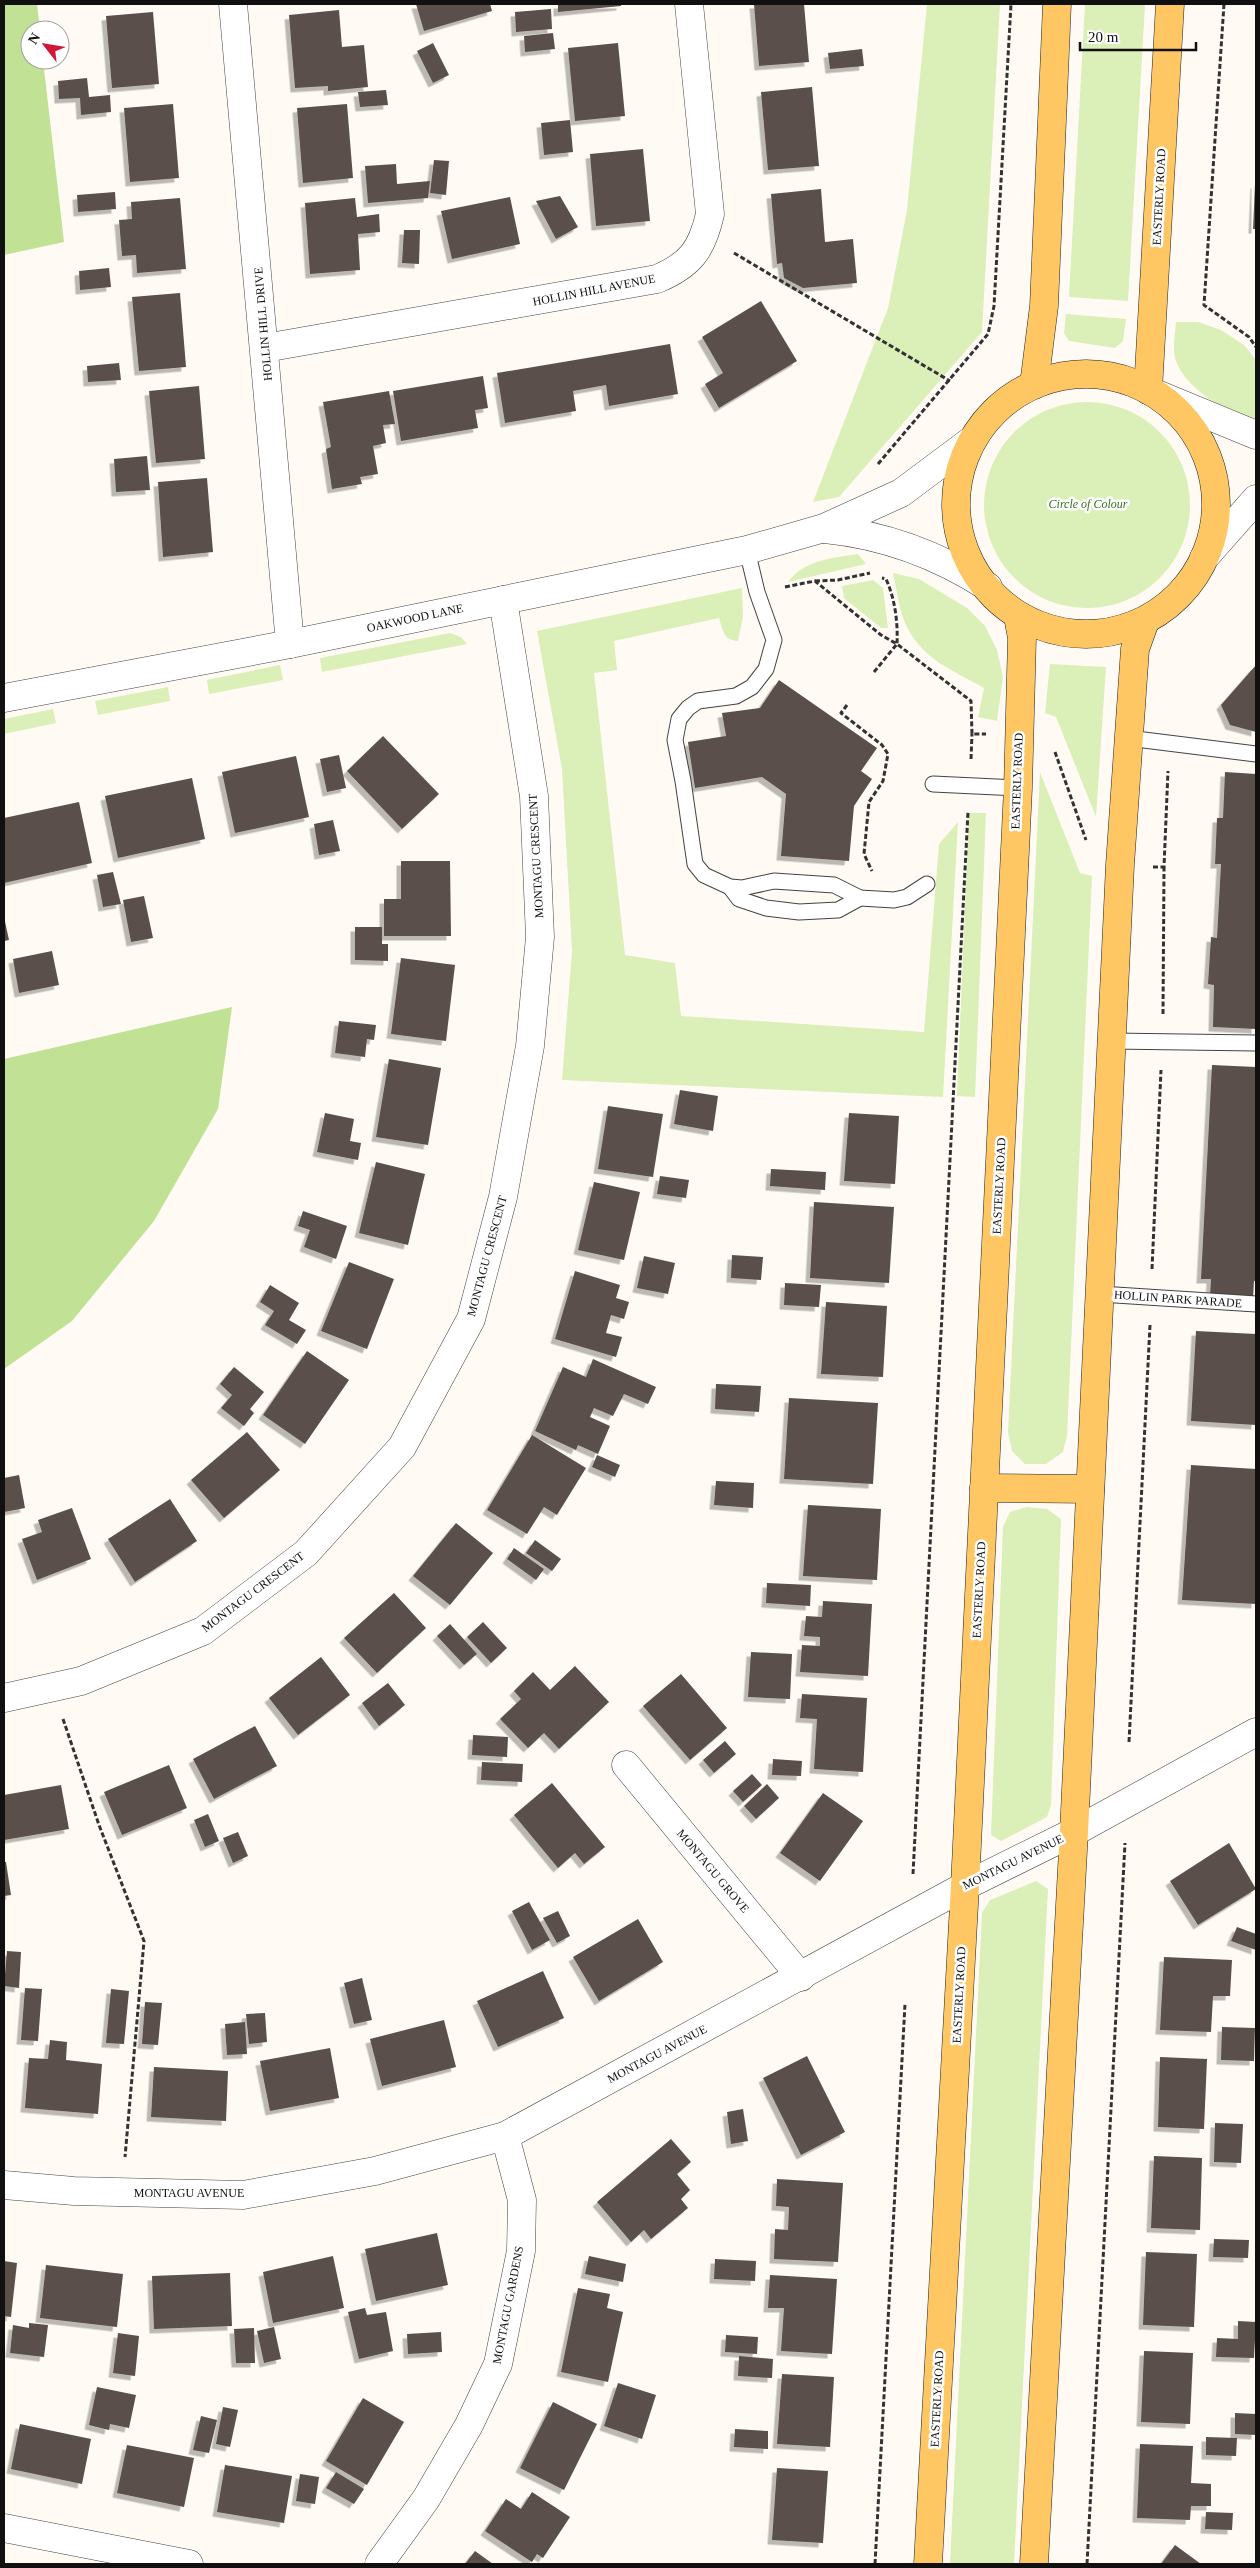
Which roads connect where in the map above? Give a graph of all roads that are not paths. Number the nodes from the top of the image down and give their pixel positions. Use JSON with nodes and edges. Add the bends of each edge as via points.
{"nodes":[{"id":1,"x":233,"y":4,"type":"edge"},
{"id":2,"x":689,"y":4,"type":"edge"},
{"id":3,"x":1057,"y":4,"type":"edge"},
{"id":4,"x":1170,"y":4,"type":"edge"},
{"id":5,"x":265,"y":348,"type":"junction"},
{"id":6,"x":1034,"y":385,"type":"junction"},
{"id":7,"x":1153,"y":393,"type":"junction"},
{"id":8,"x":1256,"y":435,"type":"edge"},
{"id":9,"x":972,"y":440,"type":"junction"},
{"id":10,"x":1256,"y":499,"type":"edge"},
{"id":11,"x":824,"y":528,"type":"junction"},
{"id":12,"x":747,"y":550,"type":"junction"},
{"id":13,"x":1204,"y":558,"type":"junction"},
{"id":14,"x":988,"y":587,"type":"junction"},
{"id":15,"x":503,"y":600,"type":"junction"},
{"id":16,"x":1018,"y":616,"type":"junction"},
{"id":17,"x":1145,"y":621,"type":"junction"},
{"id":18,"x":290,"y":644,"type":"junction"},
{"id":19,"x":4,"y":698,"type":"edge"},
{"id":20,"x":1128,"y":738,"type":"junction"},
{"id":21,"x":1256,"y":754,"type":"edge"},
{"id":22,"x":933,"y":784,"type":"dead end"},
{"id":23,"x":1018,"y":788,"type":"junction"},
{"id":24,"x":928,"y":884,"type":"dead end"},
{"id":25,"x":730,"y":887,"type":"junction"},
{"id":26,"x":860,"y":898,"type":"junction"},
{"id":27,"x":1111,"y":1041,"type":"junction"},
{"id":28,"x":1256,"y":1043,"type":"edge"},
{"id":29,"x":1100,"y":1294,"type":"junction"},
{"id":30,"x":1256,"y":1304,"type":"edge"},
{"id":31,"x":984,"y":1488,"type":"junction"},
{"id":32,"x":1090,"y":1490,"type":"junction"},
{"id":33,"x":4,"y":1698,"type":"edge"},
{"id":34,"x":1256,"y":1732,"type":"edge"},
{"id":35,"x":626,"y":1766,"type":"dead end"},
{"id":36,"x":1074,"y":1832,"type":"junction"},
{"id":37,"x":965,"y":1886,"type":"junction"},
{"id":38,"x":801,"y":1977,"type":"junction"},
{"id":39,"x":504,"y":2136,"type":"junction"},
{"id":40,"x":4,"y":2185,"type":"edge"},
{"id":41,"x":4,"y":2528,"type":"edge"},
{"id":42,"x":189,"y":2564,"type":"edge"},
{"id":43,"x":379,"y":2564,"type":"edge"},
{"id":44,"x":928,"y":2564,"type":"edge"},
{"id":45,"x":1034,"y":2564,"type":"edge"}],
"edges":[{"from":1,"to":5,"type":"street","name":"HOLLIN HILL DRIVE"},
{"from":2,"to":5,"type":"street","name":"HOLLIN HILL AVENUE","via":[[710,214],[705,236],[694,255],[677,270],[657,279]]},
{"from":3,"to":6,"type":"main road","via":[[1044,306]]},
{"from":4,"to":7,"type":"main road","name":"EASTERLY ROAD"},
{"from":5,"to":18,"type":"street","name":"HOLLIN HILL DRIVE"},
{"from":6,"to":7,"type":"main road","via":[[1058,376],[1119,378]]},
{"from":6,"to":9,"type":"main road","via":[[995,409]]},
{"from":7,"to":8,"type":"street"},
{"from":7,"to":13,"type":"main road","via":[[1190,425],[1204,449],[1219,509]]},
{"from":9,"to":11,"type":"street","name":"OAKWOOD LANE","via":[[900,493]]},
{"from":9,"to":14,"type":"main road","via":[[956,488],[955,516],[964,553]]},
{"from":10,"to":13,"type":"street"},
{"from":11,"to":12,"type":"street","name":"OAKWOOD LANE"},
{"from":11,"to":14,"type":"street","name":"OAKWOOD LANE","via":[[860,532],[914,548],[941,559]]},
{"from":12,"to":15,"type":"street","name":"OAKWOOD LANE"},
{"from":12,"to":25,"type":"lane","via":[[774,640],[766,669],[752,687],[736,696],[693,704],[680,719],[675,740],[695,864],[704,875]]},
{"from":13,"to":17,"type":"main road","via":[[1195,578],[1172,603]]},
{"from":14,"to":16,"type":"main road","via":[[996,600]]},
{"from":15,"to":18,"type":"street","name":"OAKWOOD LANE"},
{"from":15,"to":33,"type":"street","name":"MONTAGU CRESCENT","via":[[534,796],[540,937],[530,1046],[504,1196],[471,1319],[402,1447],[306,1553],[203,1631],[81,1681]]},
{"from":16,"to":17,"type":"main road","via":[[1044,628],[1104,634]]},
{"from":16,"to":23,"type":"main road","name":"EASTERLY ROAD","via":[[1022,638]]},
{"from":17,"to":20,"type":"main road","via":[[1135,648]]},
{"from":18,"to":19,"type":"street","name":"OAKWOOD LANE"},
{"from":20,"to":21,"type":"lane"},
{"from":20,"to":27,"type":"main road"},
{"from":22,"to":23,"type":"lane"},
{"from":23,"to":31,"type":"main road","name":"EASTERLY ROAD"},
{"from":24,"to":26,"type":"lane","via":[[907,898]]},
{"from":25,"to":26,"type":"lane","via":[[742,888],[774,881],[834,885]]},
{"from":25,"to":26,"type":"lane","via":[[739,899],[766,908],[799,912],[838,910]]},
{"from":27,"to":28,"type":"lane"},
{"from":27,"to":29,"type":"main road"},
{"from":29,"to":30,"type":"lane","name":"HOLLIN PARK PARADE"},
{"from":29,"to":32,"type":"main road"},
{"from":31,"to":32,"type":"main road"},
{"from":31,"to":37,"type":"main road","name":"EASTERLY ROAD"},
{"from":32,"to":36,"type":"main road"},
{"from":34,"to":36,"type":"street","name":"MONTAGU AVENUE"},
{"from":35,"to":38,"type":"street","name":"MONTAGU GROVE"},
{"from":36,"to":37,"type":"street","name":"MONTAGU AVENUE"},
{"from":36,"to":45,"type":"main road"},
{"from":37,"to":38,"type":"street","name":"MONTAGU AVENUE"},
{"from":37,"to":44,"type":"main road","name":"EASTERLY ROAD"},
{"from":38,"to":39,"type":"street","name":"MONTAGU AVENUE"},
{"from":39,"to":40,"type":"street","name":"MONTAGU AVENUE","via":[[375,2171],[242,2195],[122,2193]]},
{"from":39,"to":43,"type":"street","name":"MONTAGU GARDENS","via":[[522,2200],[521,2251],[498,2364],[469,2425],[426,2499]]},
{"from":41,"to":42,"type":"street"}]}
